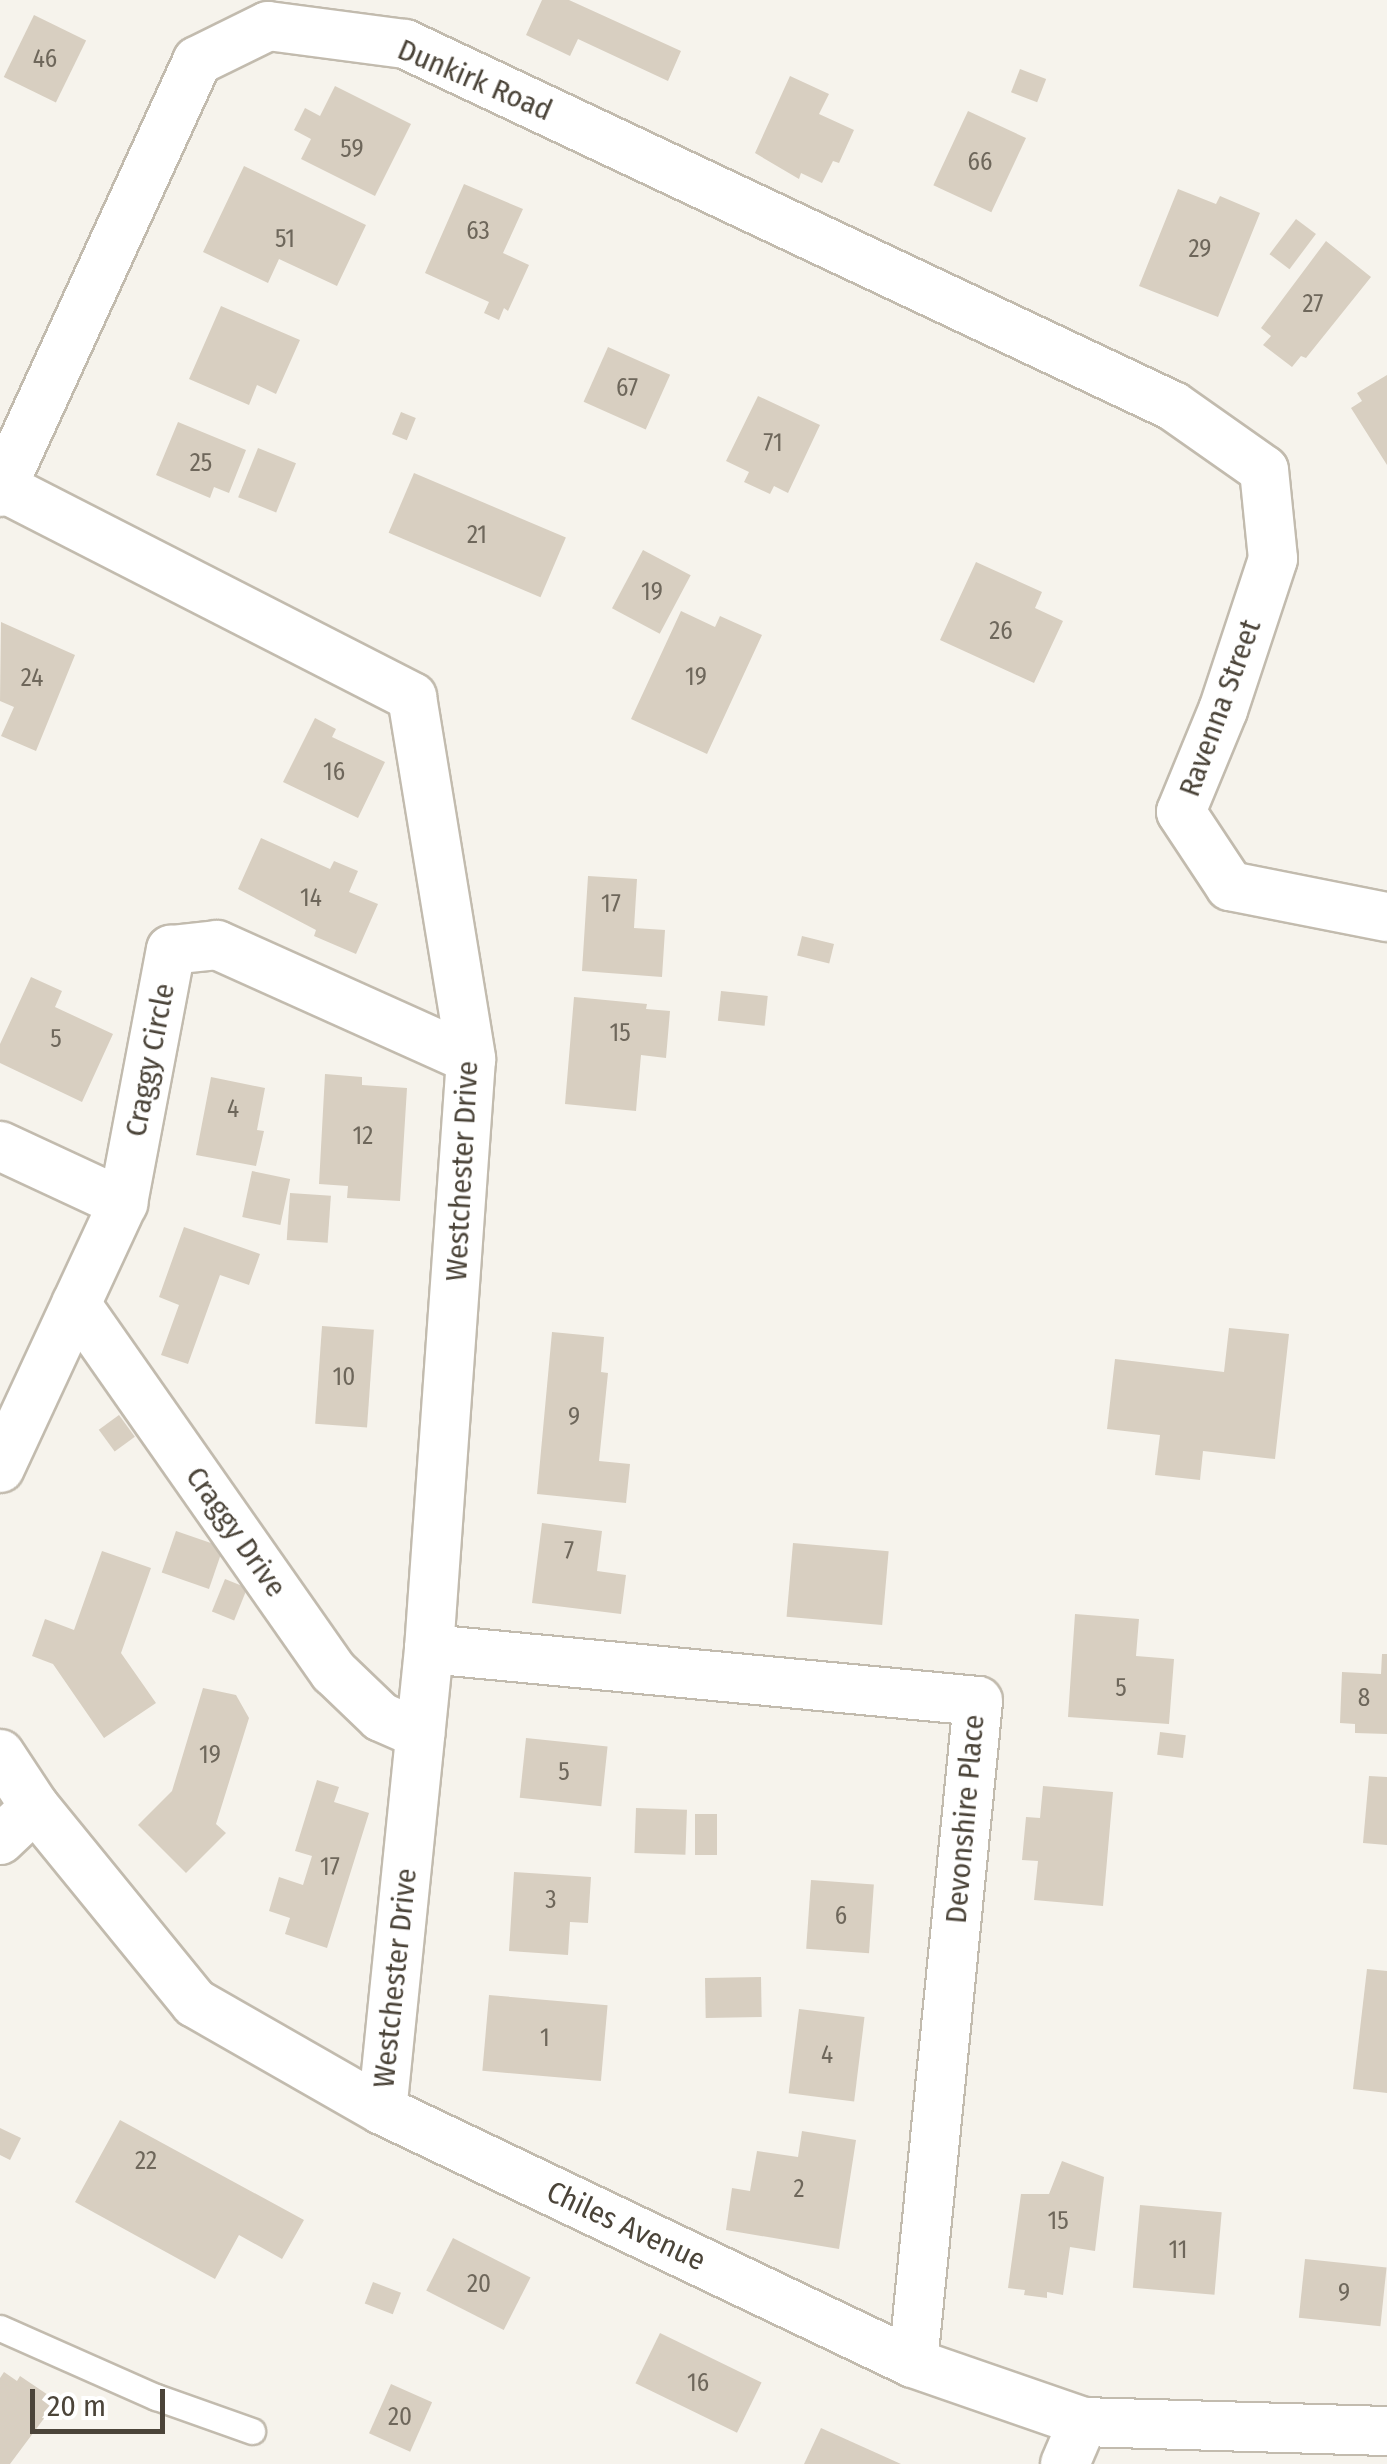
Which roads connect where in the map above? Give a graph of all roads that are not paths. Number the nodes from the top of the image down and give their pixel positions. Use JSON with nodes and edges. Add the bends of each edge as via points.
{"nodes":[{"id":1,"x":1173,"y":406,"type":"joint"},
{"id":2,"x":1,"y":488,"type":"edge"},
{"id":3,"x":1387,"y":916,"type":"edge"},
{"id":4,"x":471,"y":1059,"type":"junction"},
{"id":5,"x":0,"y":1146,"type":"edge"},
{"id":6,"x":122,"y":1203,"type":"junction"},
{"id":7,"x":76,"y":1304,"type":"junction"},
{"id":8,"x":0,"y":1468,"type":"edge"},
{"id":9,"x":429,"y":1649,"type":"junction"},
{"id":10,"x":420,"y":1734,"type":"junction"},
{"id":11,"x":0,"y":1754,"type":"edge"},
{"id":12,"x":35,"y":1806,"type":"junction"},
{"id":13,"x":0,"y":1840,"type":"edge"},
{"id":14,"x":382,"y":2110,"type":"junction"},
{"id":15,"x":0,"y":2328,"type":"edge"},
{"id":16,"x":913,"y":2363,"type":"junction"},
{"id":17,"x":252,"y":2430,"type":"dead end"},
{"id":18,"x":1387,"y":2431,"type":"edge"},
{"id":19,"x":1074,"y":2443,"type":"edge"}],
"edges":[{"from":1,"to":2,"type":"street","name":"Dunkirk Road","via":[[405,44],[268,26],[197,61]]},
{"from":1,"to":3,"type":"street","name":"Ravenna Street","via":[[1264,470],[1273,559],[1182,812],[1230,886]]},
{"from":2,"to":4,"type":"street","name":"Westchester Drive","via":[[412,697]]},
{"from":4,"to":6,"type":"street","name":"Craggy Circle","via":[[218,945],[171,950]]},
{"from":4,"to":9,"type":"street","name":"Westchester Drive"},
{"from":5,"to":6,"type":"street"},
{"from":6,"to":7,"type":"street","name":"Craggy Circle"},
{"from":7,"to":8,"type":"street","name":"Craggy Circle"},
{"from":7,"to":10,"type":"street","name":"Craggy Drive","via":[[334,1672],[381,1718]]},
{"from":9,"to":10,"type":"street","name":"Westchester Drive"},
{"from":9,"to":16,"type":"street","name":"Devonshire Place","via":[[978,1701]]},
{"from":10,"to":14,"type":"street","name":"Westchester Drive"},
{"from":11,"to":12,"type":"street","name":"Chiles Avenue"},
{"from":12,"to":13,"type":"street"},
{"from":12,"to":14,"type":"street","name":"Chiles Avenue","via":[[195,2003]]},
{"from":14,"to":16,"type":"street","name":"Chiles Avenue"},
{"from":15,"to":17,"type":"lane","via":[[156,2397]]},
{"from":16,"to":19,"type":"street","name":"Chiles Avenue"},
{"from":18,"to":19,"type":"street","name":"Chiles Avenue"}]}
